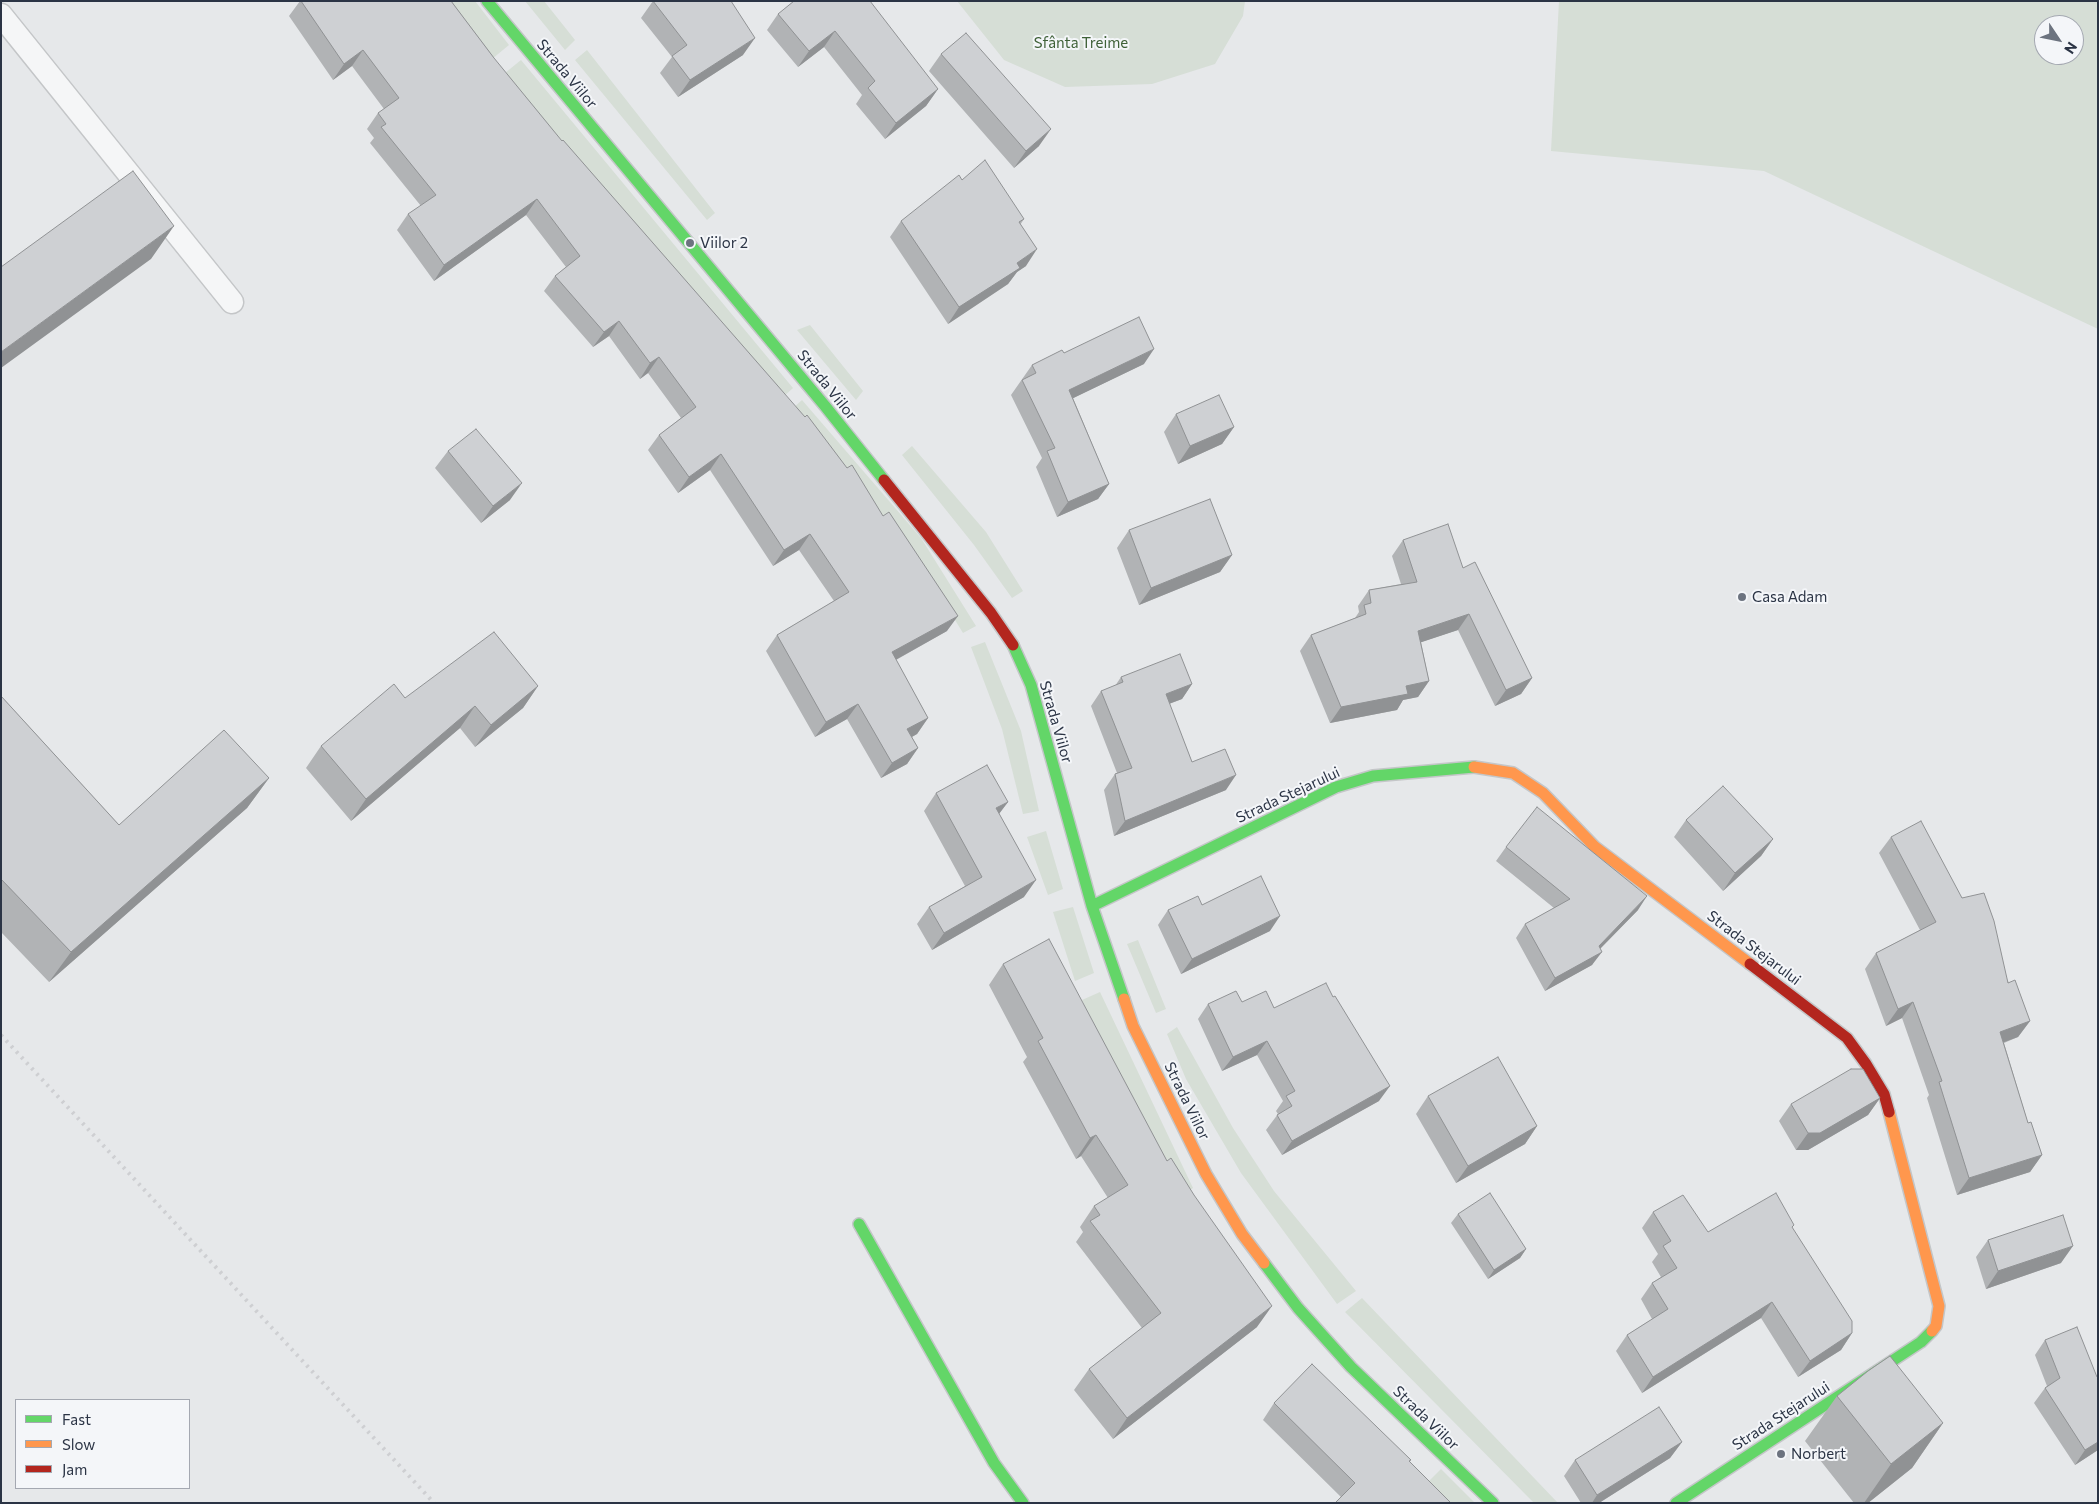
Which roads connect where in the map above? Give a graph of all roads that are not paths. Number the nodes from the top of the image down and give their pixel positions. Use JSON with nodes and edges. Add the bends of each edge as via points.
{"nodes":[{"id":1,"x":487,"y":1,"type":"edge"},
{"id":2,"x":1,"y":14,"type":"edge"},
{"id":3,"x":232,"y":302,"type":"dead end"},
{"id":4,"x":1092,"y":906,"type":"junction"},
{"id":5,"x":859,"y":1224,"type":"dead end"},
{"id":6,"x":1023,"y":1503,"type":"edge"},
{"id":7,"x":1493,"y":1503,"type":"edge"},
{"id":8,"x":1676,"y":1503,"type":"edge"}],
"edges":[{"from":1,"to":4,"type":"street","name":"Strada Viilor","via":[[825,406],[996,620],[1012,644],[1031,685]]},
{"from":2,"to":3,"type":"lane"},
{"from":4,"to":7,"type":"street","name":"Strada Viilor","via":[[1133,1026],[1206,1174],[1242,1234],[1298,1308],[1351,1367]]},
{"from":4,"to":8,"type":"street","name":"Strada Stejarului","via":[[1336,787],[1373,776],[1469,766],[1513,773],[1543,793],[1595,847],[1847,1038],[1884,1094],[1940,1306],[1936,1326],[1920,1342]]},
{"from":5,"to":6,"type":"street","via":[[994,1463]]}]}
